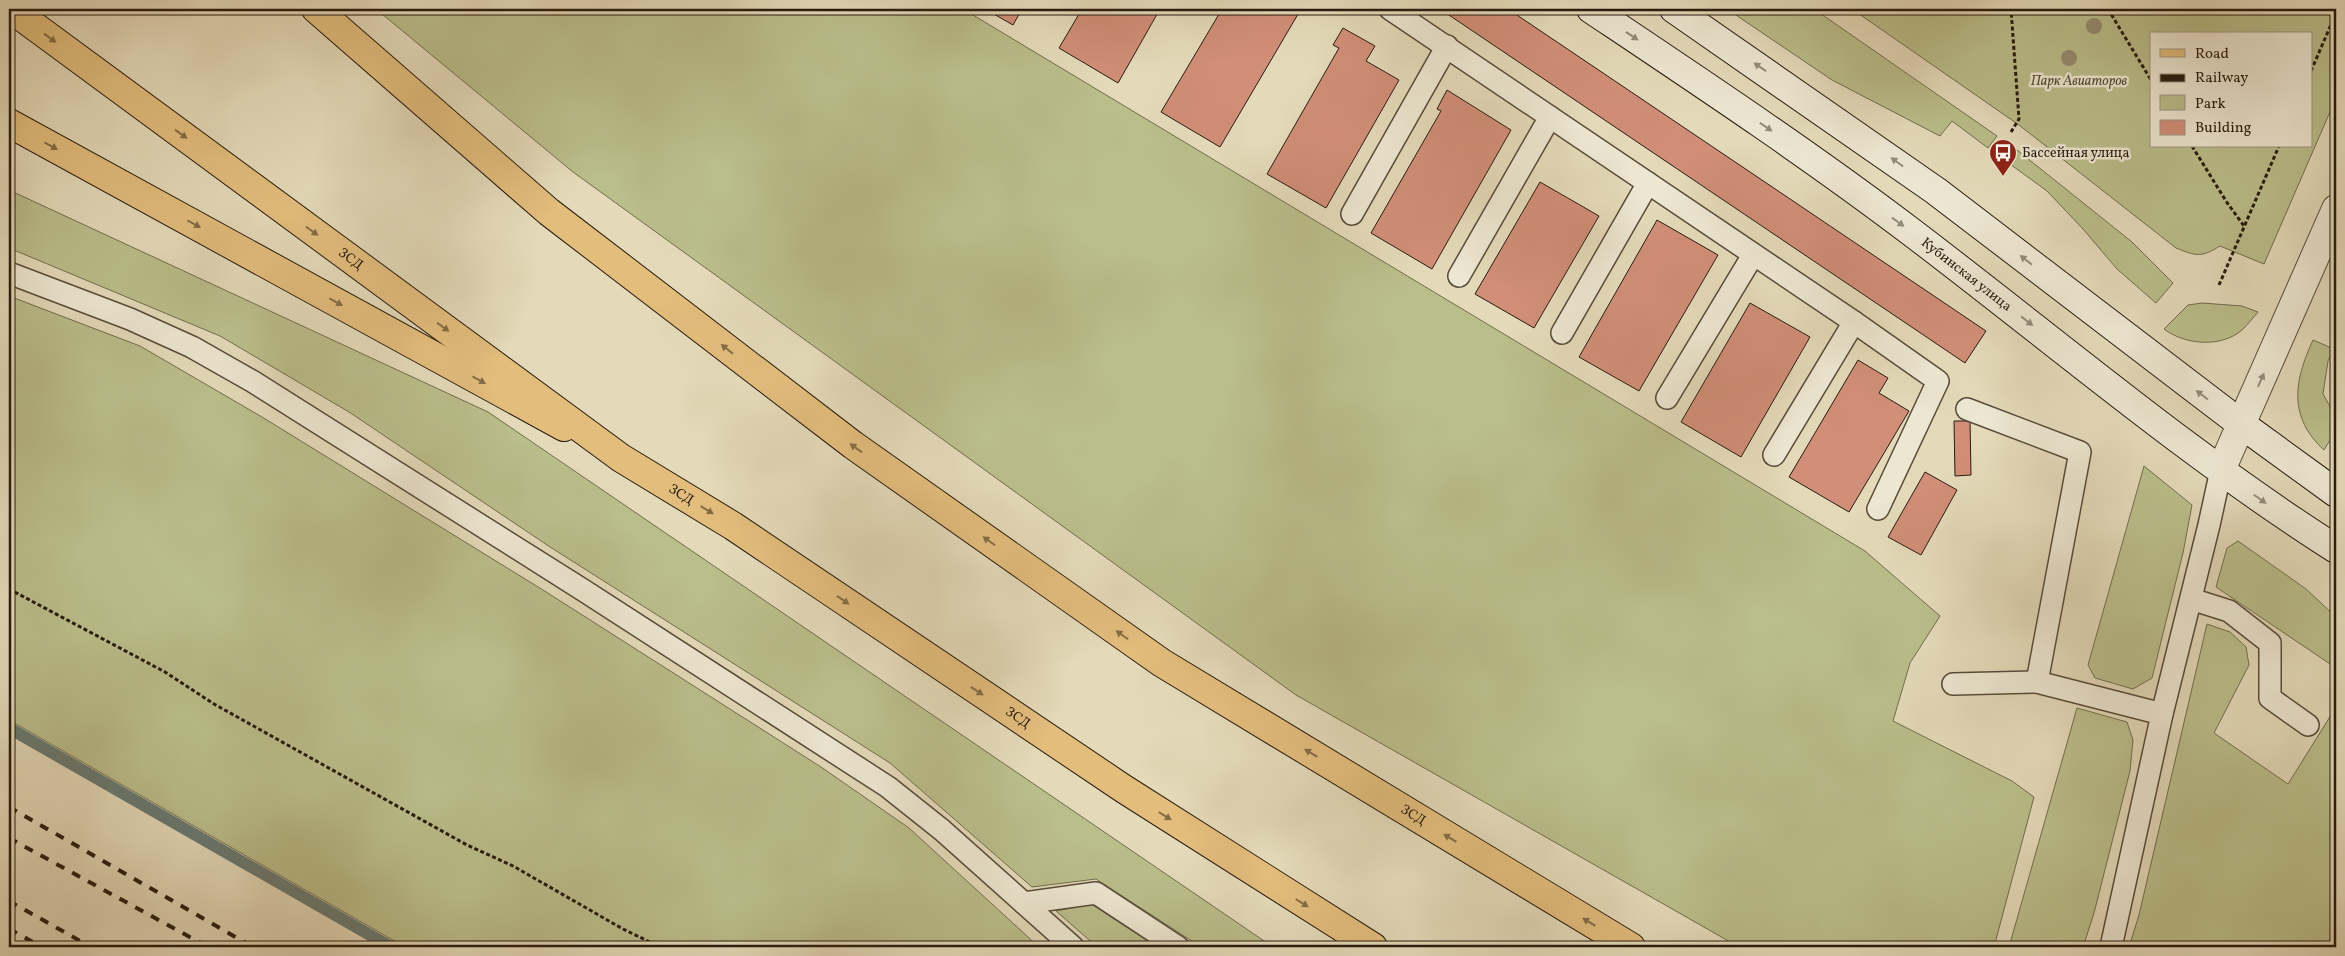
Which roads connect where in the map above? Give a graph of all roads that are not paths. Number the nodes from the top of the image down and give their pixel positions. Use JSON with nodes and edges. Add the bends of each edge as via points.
{"nodes":[{"id":1,"x":11,"y":9,"type":"edge"},
{"id":2,"x":316,"y":9,"type":"edge"},
{"id":3,"x":1390,"y":9,"type":"edge"},
{"id":4,"x":1591,"y":9,"type":"edge"},
{"id":5,"x":1674,"y":9,"type":"edge"},
{"id":6,"x":1447,"y":46,"type":"junction"},
{"id":7,"x":1550,"y":117,"type":"junction"},
{"id":8,"x":9,"y":123,"type":"edge"},
{"id":9,"x":1648,"y":183,"type":"junction"},
{"id":10,"x":2336,"y":209,"type":"edge"},
{"id":11,"x":1352,"y":214,"type":"dead end"},
{"id":12,"x":1753,"y":255,"type":"junction"},
{"id":13,"x":9,"y":273,"type":"edge"},
{"id":14,"x":1459,"y":276,"type":"dead end"},
{"id":15,"x":1854,"y":322,"type":"junction"},
{"id":16,"x":1562,"y":333,"type":"dead end"},
{"id":17,"x":1667,"y":398,"type":"dead end"},
{"id":18,"x":1967,"y":409,"type":"dead end"},
{"id":19,"x":2241,"y":424,"type":"junction"},
{"id":20,"x":1774,"y":455,"type":"dead end"},
{"id":21,"x":620,"y":458,"type":"junction"},
{"id":22,"x":2220,"y":470,"type":"junction"},
{"id":23,"x":2336,"y":493,"type":"edge"},
{"id":24,"x":1878,"y":509,"type":"dead end"},
{"id":25,"x":2336,"y":549,"type":"edge"},
{"id":26,"x":2191,"y":599,"type":"junction"},
{"id":27,"x":2037,"y":682,"type":"junction"},
{"id":28,"x":1953,"y":684,"type":"dead end"},
{"id":29,"x":2162,"y":714,"type":"junction"},
{"id":30,"x":2308,"y":725,"type":"dead end"},
{"id":31,"x":1024,"y":903,"type":"junction"},
{"id":32,"x":1073,"y":947,"type":"edge"},
{"id":33,"x":1178,"y":947,"type":"edge"},
{"id":34,"x":1373,"y":947,"type":"edge"},
{"id":35,"x":1630,"y":947,"type":"edge"},
{"id":36,"x":2111,"y":947,"type":"edge"}],
"edges":[{"from":1,"to":21,"type":"main road","name":"ЗСД","one_way":true},
{"from":35,"to":2,"type":"main road","name":"ЗСД","one_way":true,"via":[[1162,663],[853,445],[557,218]]},
{"from":3,"to":6,"type":"lane"},
{"from":4,"to":22,"type":"main road","name":"Кубинская улица","one_way":true,"via":[[1783,138]]},
{"from":19,"to":5,"type":"main road","one_way":true,"via":[[1936,191]]},
{"from":6,"to":7,"type":"lane"},
{"from":6,"to":11,"type":"lane"},
{"from":7,"to":9,"type":"lane"},
{"from":7,"to":14,"type":"lane"},
{"from":8,"to":21,"type":"main road","one_way":true},
{"from":9,"to":12,"type":"lane"},
{"from":9,"to":16,"type":"lane"},
{"from":19,"to":10,"type":"main road","one_way":true},
{"from":12,"to":15,"type":"lane"},
{"from":12,"to":17,"type":"lane"},
{"from":13,"to":31,"type":"lane","via":[[130,319],[192,347],[252,381],[888,787]]},
{"from":15,"to":20,"type":"lane"},
{"from":15,"to":24,"type":"lane","via":[[1938,382]]},
{"from":18,"to":27,"type":"lane","via":[[2080,452]]},
{"from":19,"to":22,"type":"main road"},
{"from":19,"to":23,"type":"main road"},
{"from":21,"to":34,"type":"main road","name":"ЗСД","one_way":true,"via":[[733,526],[1124,790]]},
{"from":22,"to":25,"type":"main road","name":"Кубинская улица","one_way":true},
{"from":22,"to":26,"type":"lane"},
{"from":26,"to":29,"type":"lane"},
{"from":26,"to":30,"type":"lane","via":[[2229,611],[2270,643],[2270,698]]},
{"from":27,"to":28,"type":"lane"},
{"from":27,"to":29,"type":"lane"},
{"from":29,"to":36,"type":"lane"},
{"from":31,"to":32,"type":"lane"},
{"from":31,"to":33,"type":"lane","via":[[1096,893]]}]}
